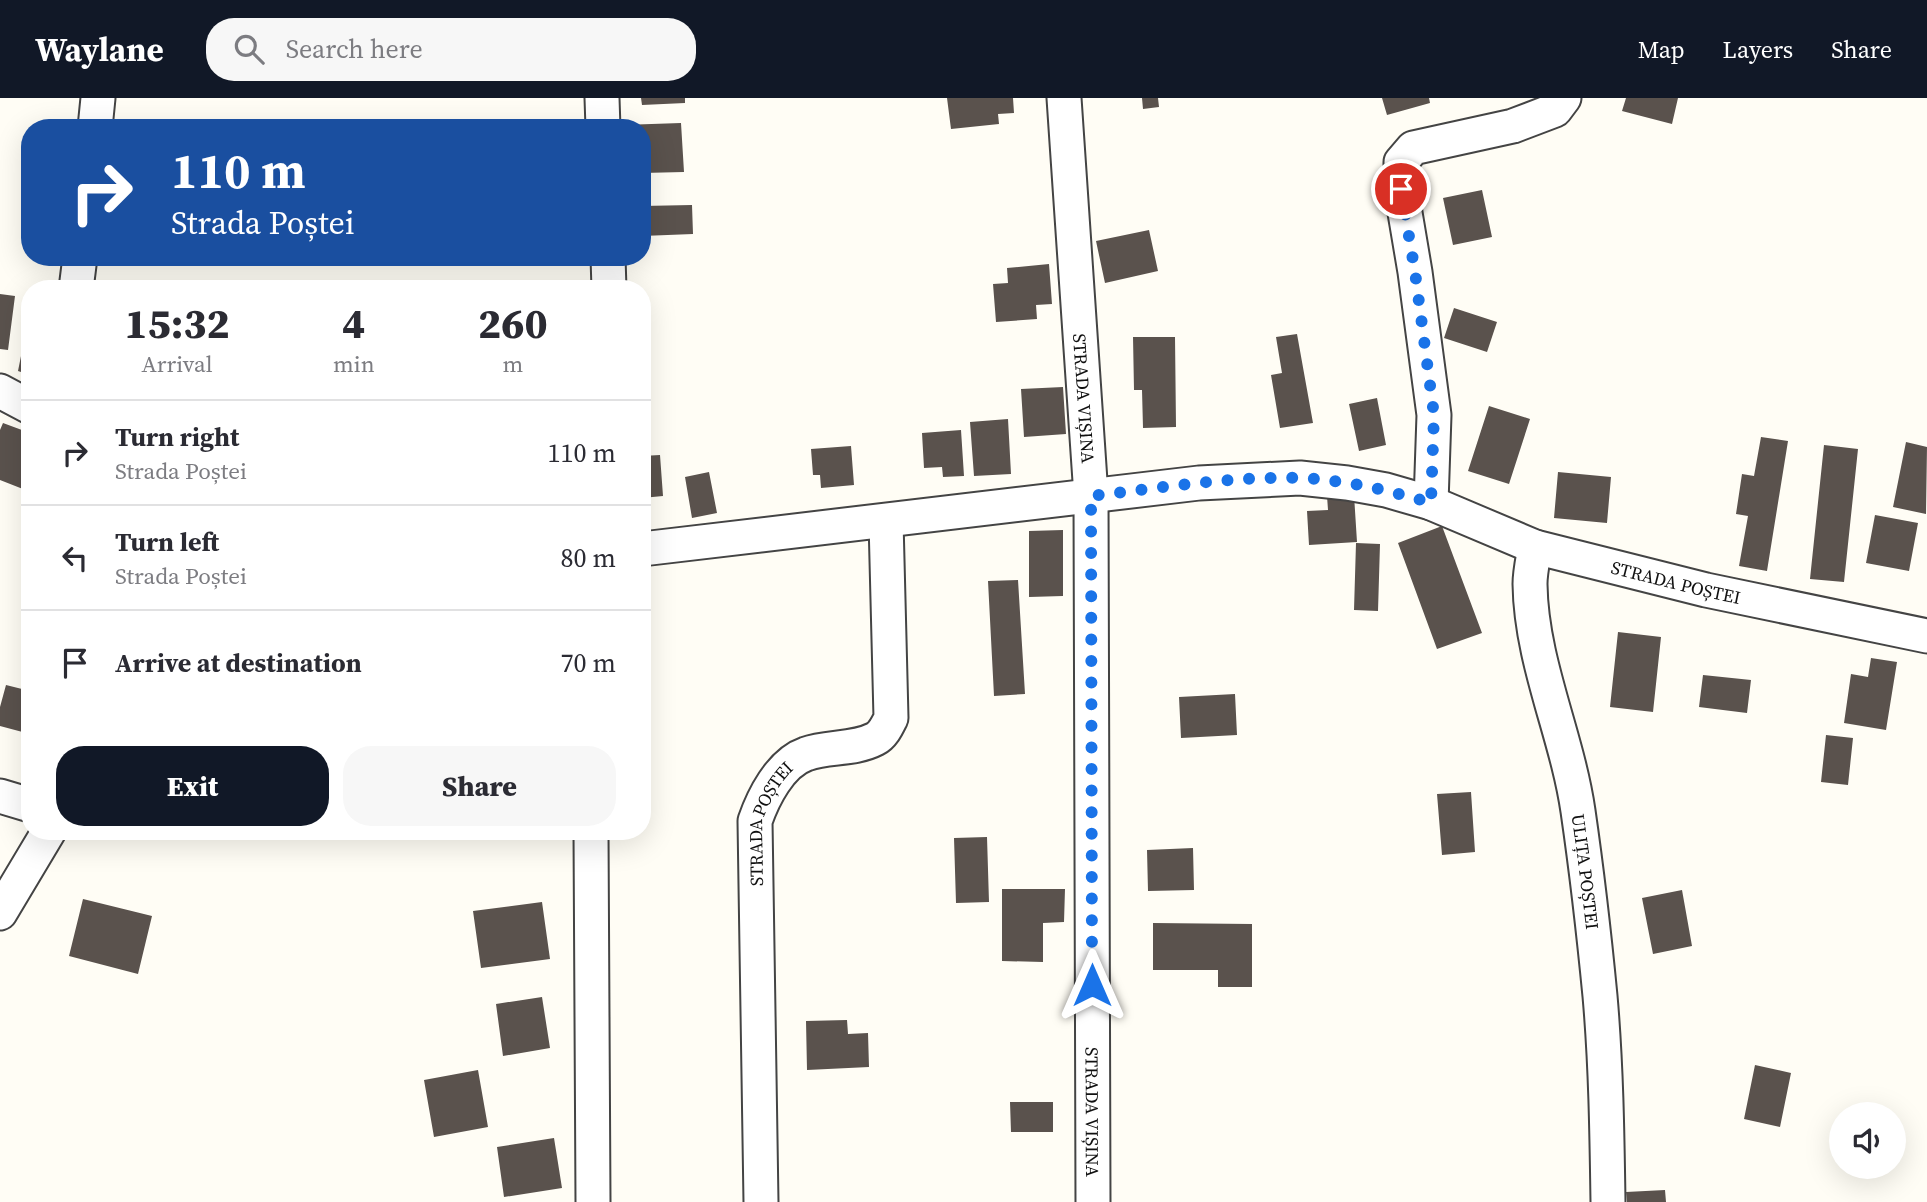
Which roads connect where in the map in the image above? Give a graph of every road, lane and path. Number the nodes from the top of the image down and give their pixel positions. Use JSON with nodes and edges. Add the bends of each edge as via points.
{"nodes":[{"id":1,"x":97,"y":98,"type":"edge"},
{"id":2,"x":602,"y":98,"type":"edge"},
{"id":3,"x":1064,"y":98,"type":"edge"},
{"id":4,"x":1564,"y":98,"type":"edge"},
{"id":5,"x":96,"y":119,"type":"edge"},
{"id":6,"x":603,"y":119,"type":"edge"},
{"id":7,"x":0,"y":391,"type":"edge"},
{"id":8,"x":21,"y":402,"type":"edge"},
{"id":9,"x":1091,"y":496,"type":"junction"},
{"id":10,"x":1431,"y":503,"type":"junction"},
{"id":11,"x":887,"y":521,"type":"junction"},
{"id":12,"x":1535,"y":547,"type":"junction"},
{"id":13,"x":651,"y":549,"type":"edge"},
{"id":14,"x":1927,"y":636,"type":"edge"},
{"id":15,"x":0,"y":796,"type":"edge"},
{"id":16,"x":21,"y":802,"type":"edge"},
{"id":17,"x":44,"y":840,"type":"edge"},
{"id":18,"x":591,"y":840,"type":"edge"},
{"id":19,"x":0,"y":913,"type":"edge"},
{"id":20,"x":593,"y":1202,"type":"edge"},
{"id":21,"x":761,"y":1202,"type":"edge"},
{"id":22,"x":1093,"y":1202,"type":"edge"},
{"id":23,"x":1608,"y":1202,"type":"edge"}],
"edges":[{"from":1,"to":5,"type":"street"},
{"from":2,"to":6,"type":"street"},
{"from":3,"to":9,"type":"street","name":"STRADA VIȘINA"},
{"from":4,"to":10,"type":"street","via":[[1555,110],[1513,126],[1413,148],[1401,162],[1434,415]]},
{"from":7,"to":8,"type":"street"},
{"from":9,"to":10,"type":"street","name":"STRADA POȘTEI","via":[[1199,483],[1300,478],[1387,490]]},
{"from":9,"to":11,"type":"street","name":"STRADA POȘTEI"},
{"from":9,"to":22,"type":"street","name":"STRADA VIȘINA"},
{"from":10,"to":12,"type":"street","name":"STRADA POȘTEI"},
{"from":11,"to":13,"type":"street","name":"STRADA POȘTEI"},
{"from":11,"to":21,"type":"street","name":"STRADA POȘTEI","via":[[891,718],[875,739],[793,761],[763,797],[755,821]]},
{"from":12,"to":14,"type":"street","name":"STRADA POȘTEI","via":[[1706,590]]},
{"from":12,"to":23,"type":"street","name":"ULIȚA POȘTEI","via":[[1530,582],[1534,629],[1577,808],[1591,909],[1600,997]]},
{"from":15,"to":16,"type":"street"},
{"from":17,"to":19,"type":"street"},
{"from":18,"to":20,"type":"street"}]}
